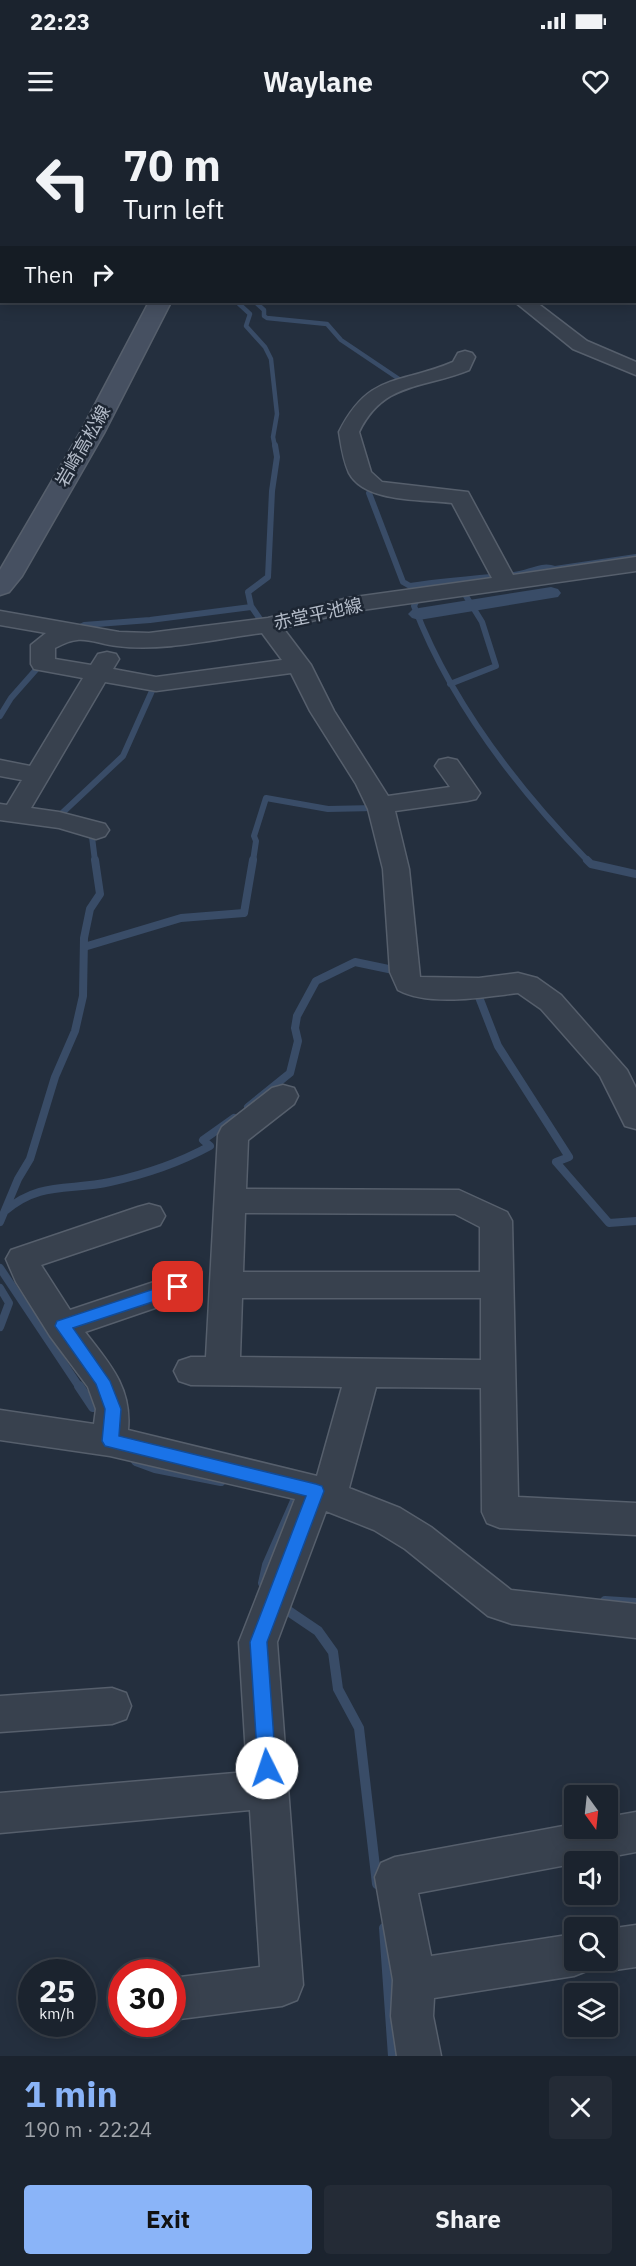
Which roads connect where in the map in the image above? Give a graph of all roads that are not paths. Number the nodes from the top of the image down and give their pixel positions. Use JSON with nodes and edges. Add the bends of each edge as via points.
{"nodes":[{"id":1,"x":159,"y":303,"type":"edge"},
{"id":2,"x":526,"y":303,"type":"edge"},
{"id":3,"x":465,"y":357,"type":"dead end"},
{"id":4,"x":636,"y":369,"type":"edge"},
{"id":5,"x":636,"y":564,"type":"edge"},
{"id":6,"x":506,"y":583,"type":"junction"},
{"id":7,"x":0,"y":587,"type":"edge"},
{"id":8,"x":0,"y":618,"type":"edge"},
{"id":9,"x":268,"y":625,"type":"junction"},
{"id":10,"x":71,"y":629,"type":"junction"},
{"id":11,"x":120,"y":639,"type":"junction"},
{"id":12,"x":299,"y":665,"type":"junction"},
{"id":13,"x":97,"y":675,"type":"junction"},
{"id":14,"x":448,"y":766,"type":"dead end"},
{"id":15,"x":0,"y":768,"type":"edge"},
{"id":16,"x":38,"y":774,"type":"junction"},
{"id":17,"x":379,"y":805,"type":"junction"},
{"id":18,"x":7,"y":813,"type":"edge"},
{"id":19,"x":96,"y":830,"type":"dead end"},
{"id":20,"x":284,"y":1096,"type":"dead end"},
{"id":21,"x":636,"y":1118,"type":"edge"},
{"id":22,"x":230,"y":1201,"type":"junction"},
{"id":23,"x":149,"y":1216,"type":"dead end"},
{"id":24,"x":226,"y":1285,"type":"junction"},
{"id":25,"x":497,"y":1285,"type":"junction"},
{"id":26,"x":178,"y":1287,"type":"dead end"},
{"id":27,"x":62,"y":1326,"type":"junction"},
{"id":28,"x":362,"y":1374,"type":"junction"},
{"id":29,"x":497,"y":1374,"type":"junction"},
{"id":30,"x":0,"y":1425,"type":"edge"},
{"id":31,"x":110,"y":1441,"type":"junction"},
{"id":32,"x":322,"y":1493,"type":"junction"},
{"id":33,"x":636,"y":1519,"type":"edge"},
{"id":34,"x":636,"y":1621,"type":"edge"},
{"id":35,"x":112,"y":1706,"type":"dead end"},
{"id":36,"x":0,"y":1714,"type":"edge"},
{"id":37,"x":268,"y":1789,"type":"junction"},
{"id":38,"x":0,"y":1813,"type":"edge"},
{"id":39,"x":636,"y":1832,"type":"edge"},
{"id":40,"x":636,"y":1946,"type":"edge"},
{"id":41,"x":618,"y":1949,"type":"edge"},
{"id":42,"x":564,"y":1957,"type":"edge"},
{"id":43,"x":414,"y":1980,"type":"junction"},
{"id":44,"x":186,"y":1997,"type":"edge"},
{"id":45,"x":419,"y":2056,"type":"edge"}],
"edges":[{"from":1,"to":7,"type":"main road","name":"岩崎高松線","via":[[92,433]]},
{"from":2,"to":4,"type":"street","via":[[580,345]]},
{"from":3,"to":6,"type":"street","via":[[462,366],[453,371],[403,381],[365,403],[349,432],[366,485],[460,497]]},
{"from":5,"to":6,"type":"street","name":"赤堂平池線"},
{"from":6,"to":9,"type":"street","name":"赤堂平池線","via":[[348,605]]},
{"from":8,"to":10,"type":"street","name":"赤堂平池線"},
{"from":9,"to":11,"type":"street","name":"赤堂平池線","via":[[197,636]]},
{"from":9,"to":12,"type":"street"},
{"from":10,"to":11,"type":"street","name":"赤堂平池線"},
{"from":10,"to":13,"type":"street","via":[[43,645],[43,664]]},
{"from":11,"to":13,"type":"street"},
{"from":12,"to":13,"type":"street","via":[[156,684]]},
{"from":12,"to":17,"type":"street"},
{"from":13,"to":16,"type":"street"},
{"from":14,"to":17,"type":"street","via":[[467,793]]},
{"from":15,"to":16,"type":"street"},
{"from":16,"to":18,"type":"street"},
{"from":17,"to":21,"type":"street","via":[[396,869],[408,983],[417,988],[527,985],[551,1002],[612,1071]]},
{"from":18,"to":19,"type":"street"},
{"from":20,"to":22,"type":"street","via":[[233,1135]]},
{"from":22,"to":24,"type":"street"},
{"from":22,"to":25,"type":"street","via":[[459,1202],[496,1221]]},
{"from":23,"to":27,"type":"street","via":[[22,1259]]},
{"from":24,"to":25,"type":"street"},
{"from":24,"to":28,"type":"street","via":[[207,1372]]},
{"from":25,"to":29,"type":"street"},
{"from":26,"to":27,"type":"street"},
{"from":27,"to":31,"type":"street","via":[[103,1381],[113,1409]]},
{"from":28,"to":29,"type":"street"},
{"from":28,"to":32,"type":"street"},
{"from":29,"to":33,"type":"street","via":[[500,1512]]},
{"from":30,"to":31,"type":"street"},
{"from":31,"to":32,"type":"street"},
{"from":32,"to":34,"type":"street","via":[[387,1519],[418,1538],[501,1604]]},
{"from":32,"to":37,"type":"street","via":[[258,1642]]},
{"from":35,"to":36,"type":"street"},
{"from":37,"to":38,"type":"street"},
{"from":37,"to":44,"type":"street","via":[[282,1985]]},
{"from":39,"to":43,"type":"street","via":[[396,1877]]},
{"from":40,"to":41,"type":"street"},
{"from":42,"to":43,"type":"street"},
{"from":43,"to":45,"type":"street","via":[[412,2016]]}]}
